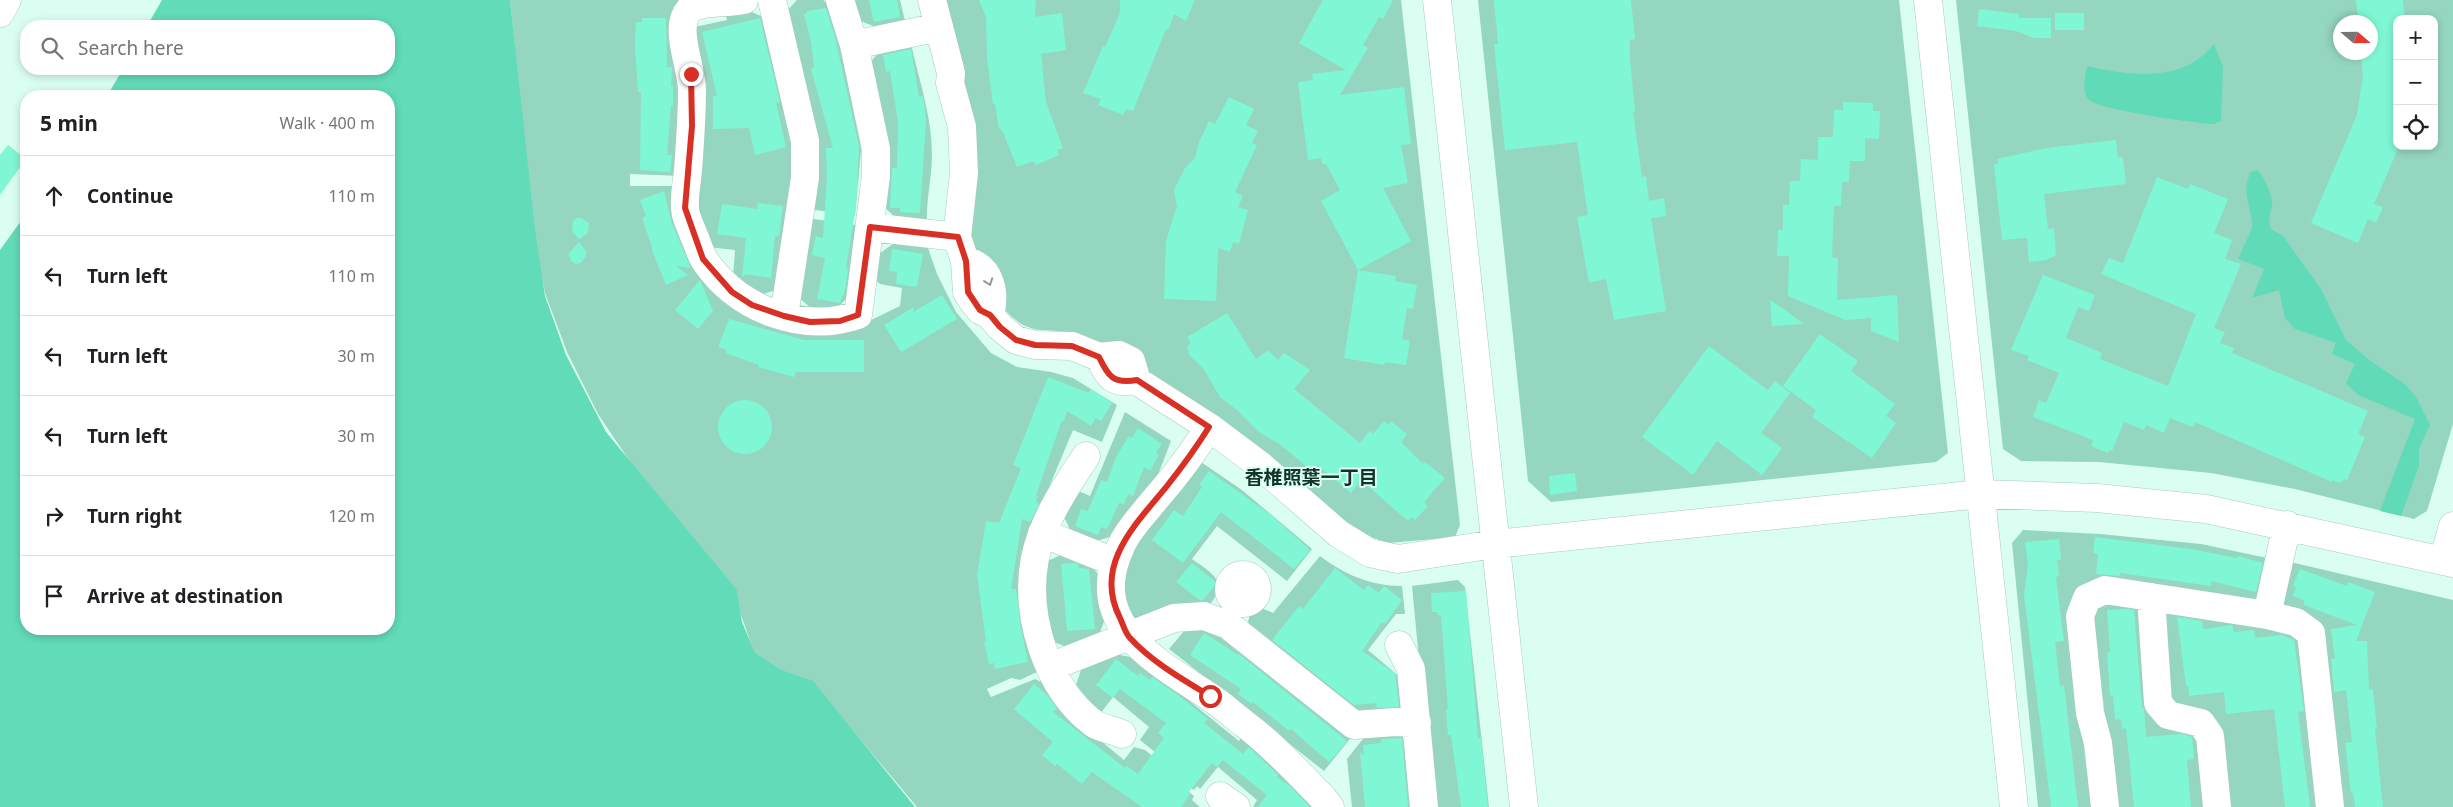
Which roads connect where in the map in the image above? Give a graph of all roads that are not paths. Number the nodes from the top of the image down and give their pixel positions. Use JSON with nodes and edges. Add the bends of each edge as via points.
{"nodes":[{"id":1,"x":7,"y":0,"type":"edge"},
{"id":2,"x":744,"y":0,"type":"edge"},
{"id":3,"x":772,"y":0,"type":"edge"},
{"id":4,"x":840,"y":0,"type":"edge"},
{"id":5,"x":932,"y":0,"type":"edge"},
{"id":6,"x":1437,"y":0,"type":"edge"},
{"id":7,"x":1928,"y":0,"type":"edge"},
{"id":8,"x":0,"y":13,"type":"edge"},
{"id":9,"x":939,"y":27,"type":"junction"},
{"id":10,"x":854,"y":45,"type":"junction"},
{"id":11,"x":870,"y":227,"type":"junction"},
{"id":12,"x":962,"y":249,"type":"junction"},
{"id":13,"x":784,"y":316,"type":"junction"},
{"id":14,"x":1209,"y":427,"type":"junction"},
{"id":15,"x":1086,"y":456,"type":"dead end"},
{"id":16,"x":1981,"y":494,"type":"junction"},
{"id":17,"x":2287,"y":525,"type":"junction"},
{"id":18,"x":2453,"y":526,"type":"edge"},
{"id":19,"x":1042,"y":532,"type":"junction"},
{"id":20,"x":1495,"y":544,"type":"junction"},
{"id":21,"x":1114,"y":562,"type":"junction"},
{"id":22,"x":2448,"y":562,"type":"edge"},
{"id":23,"x":2150,"y":597,"type":"junction"},
{"id":24,"x":2267,"y":615,"type":"junction"},
{"id":25,"x":1129,"y":637,"type":"junction"},
{"id":26,"x":1400,"y":645,"type":"dead end"},
{"id":27,"x":1050,"y":667,"type":"junction"},
{"id":28,"x":1417,"y":723,"type":"junction"},
{"id":29,"x":1122,"y":734,"type":"dead end"},
{"id":30,"x":1330,"y":807,"type":"edge"},
{"id":31,"x":1424,"y":807,"type":"edge"},
{"id":32,"x":1524,"y":807,"type":"edge"},
{"id":33,"x":2014,"y":807,"type":"edge"},
{"id":34,"x":2104,"y":807,"type":"edge"},
{"id":35,"x":2217,"y":807,"type":"edge"},
{"id":36,"x":2330,"y":807,"type":"edge"}],
"edges":[{"from":1,"to":8,"type":"main road"},
{"from":2,"to":13,"type":"main road","via":[[707,2],[690,8],[683,18],[681,28],[692,89],[685,208],[703,259],[718,278],[752,305]]},
{"from":3,"to":13,"type":"main road","via":[[805,141],[804,178]]},
{"from":4,"to":10,"type":"main road"},
{"from":5,"to":9,"type":"main road"},
{"from":6,"to":20,"type":"main road"},
{"from":7,"to":16,"type":"main road"},
{"from":9,"to":10,"type":"main road"},
{"from":9,"to":12,"type":"main road","via":[[962,127]]},
{"from":10,"to":11,"type":"main road","via":[[876,149]]},
{"from":11,"to":12,"type":"main road"},
{"from":11,"to":13,"type":"main road","via":[[858,315],[840,321],[810,322]]},
{"from":12,"to":14,"type":"main road","via":[[968,292],[980,310],[990,315],[1016,340],[1035,345],[1072,346],[1099,357],[1126,357],[1131,361],[1137,380]]},
{"from":14,"to":20,"type":"main road","via":[[1261,466],[1339,534],[1370,553],[1398,559]]},
{"from":14,"to":21,"type":"main road","via":[[1192,455],[1132,528]]},
{"from":15,"to":19,"type":"main road"},
{"from":16,"to":17,"type":"main road","via":[[2117,500],[2206,509]]},
{"from":16,"to":20,"type":"main road"},
{"from":16,"to":33,"type":"main road"},
{"from":17,"to":22,"type":"main road"},
{"from":17,"to":24,"type":"main road"},
{"from":18,"to":22,"type":"main road"},
{"from":19,"to":21,"type":"main road"},
{"from":19,"to":27,"type":"main road","via":[[1035,558],[1032,594],[1035,624]]},
{"from":20,"to":32,"type":"main road"},
{"from":21,"to":25,"type":"main road","via":[[1112,602]]},
{"from":23,"to":24,"type":"main road"},
{"from":23,"to":34,"type":"main road","via":[[2105,590],[2087,598],[2080,616]]},
{"from":23,"to":35,"type":"main road","via":[[2158,702],[2168,715],[2201,723],[2210,736]]},
{"from":24,"to":36,"type":"main road","via":[[2296,622],[2311,633]]},
{"from":25,"to":27,"type":"main road"},
{"from":25,"to":28,"type":"main road","via":[[1174,618],[1232,613],[1354,725]]},
{"from":25,"to":30,"type":"main road","via":[[1164,667],[1210,696],[1262,737]]},
{"from":26,"to":28,"type":"main road","via":[[1411,669]]},
{"from":27,"to":29,"type":"main road","via":[[1094,724]]},
{"from":28,"to":31,"type":"main road"}]}
